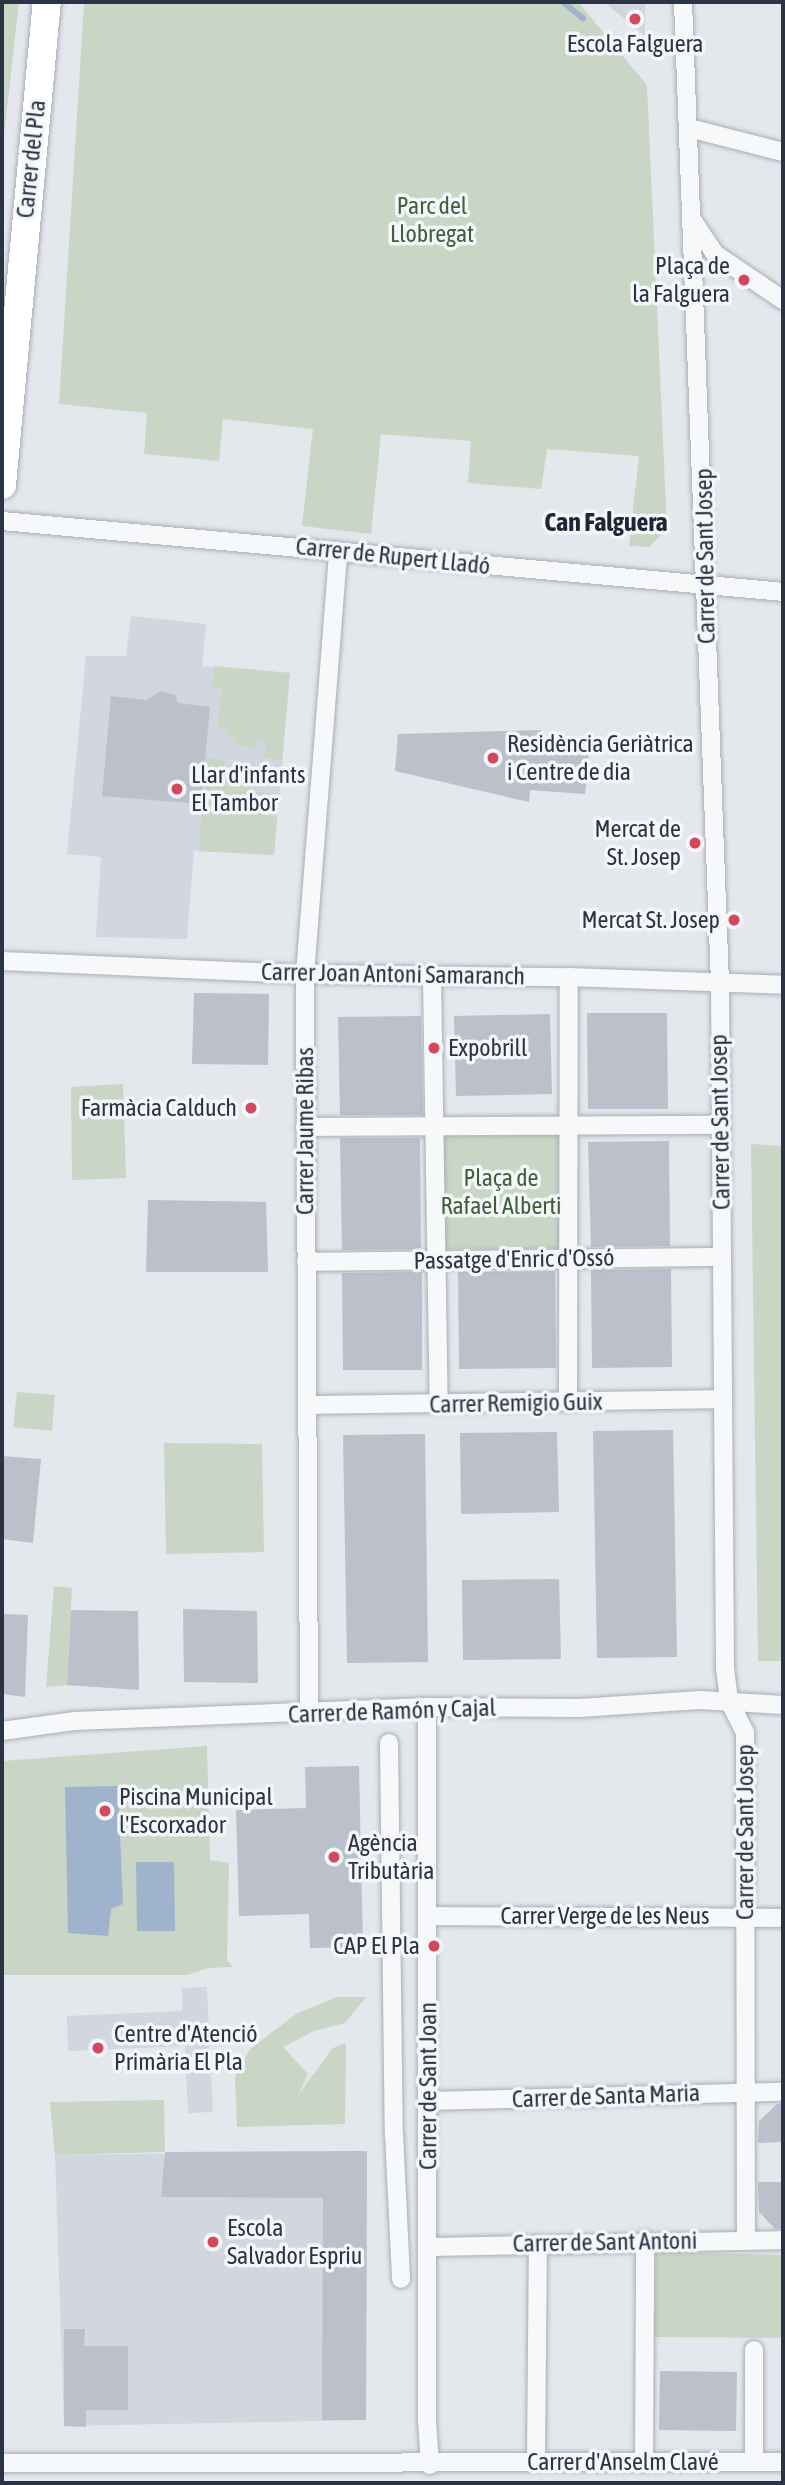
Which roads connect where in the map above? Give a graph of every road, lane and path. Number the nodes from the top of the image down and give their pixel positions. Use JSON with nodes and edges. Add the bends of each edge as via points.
{"nodes":[{"id":1,"x":47,"y":2,"type":"edge"},
{"id":2,"x":683,"y":2,"type":"edge"},
{"id":3,"x":689,"y":128,"type":"junction"},
{"id":4,"x":783,"y":152,"type":"edge"},
{"id":5,"x":691,"y":218,"type":"junction"},
{"id":6,"x":783,"y":300,"type":"edge"},
{"id":7,"x":2,"y":485,"type":"edge"},
{"id":8,"x":2,"y":521,"type":"edge"},
{"id":9,"x":338,"y":551,"type":"junction"},
{"id":10,"x":704,"y":585,"type":"junction"},
{"id":11,"x":783,"y":592,"type":"edge"},
{"id":12,"x":2,"y":961,"type":"edge"},
{"id":13,"x":305,"y":974,"type":"junction"},
{"id":14,"x":432,"y":976,"type":"junction"},
{"id":15,"x":569,"y":977,"type":"junction"},
{"id":16,"x":720,"y":984,"type":"junction"},
{"id":17,"x":783,"y":985,"type":"edge"},
{"id":18,"x":718,"y":1125,"type":"junction"},
{"id":19,"x":568,"y":1126,"type":"junction"},
{"id":20,"x":305,"y":1127,"type":"junction"},
{"id":21,"x":436,"y":1127,"type":"junction"},
{"id":22,"x":722,"y":1257,"type":"junction"},
{"id":23,"x":568,"y":1259,"type":"junction"},
{"id":24,"x":435,"y":1261,"type":"junction"},
{"id":25,"x":306,"y":1262,"type":"junction"},
{"id":26,"x":723,"y":1399,"type":"junction"},
{"id":27,"x":568,"y":1402,"type":"junction"},
{"id":28,"x":439,"y":1404,"type":"junction"},
{"id":29,"x":308,"y":1405,"type":"junction"},
{"id":30,"x":729,"y":1701,"type":"junction"},
{"id":31,"x":783,"y":1705,"type":"edge"},
{"id":32,"x":427,"y":1707,"type":"junction"},
{"id":33,"x":309,"y":1713,"type":"junction"},
{"id":34,"x":2,"y":1731,"type":"edge"},
{"id":35,"x":389,"y":1742,"type":"dead end"},
{"id":36,"x":428,"y":1916,"type":"junction"},
{"id":37,"x":783,"y":1917,"type":"edge"},
{"id":38,"x":745,"y":1918,"type":"junction"},
{"id":39,"x":744,"y":2092,"type":"junction"},
{"id":40,"x":783,"y":2092,"type":"edge"},
{"id":41,"x":429,"y":2101,"type":"junction"},
{"id":42,"x":645,"y":2240,"type":"junction"},
{"id":43,"x":746,"y":2240,"type":"junction"},
{"id":44,"x":783,"y":2240,"type":"edge"},
{"id":45,"x":538,"y":2244,"type":"junction"},
{"id":46,"x":427,"y":2247,"type":"junction"},
{"id":47,"x":401,"y":2279,"type":"dead end"},
{"id":48,"x":754,"y":2350,"type":"dead end"},
{"id":49,"x":536,"y":2461,"type":"junction"},
{"id":50,"x":754,"y":2462,"type":"junction"},
{"id":51,"x":783,"y":2462,"type":"edge"},
{"id":52,"x":2,"y":2463,"type":"edge"},
{"id":53,"x":644,"y":2463,"type":"junction"},
{"id":54,"x":430,"y":2465,"type":"junction"}],
"edges":[{"from":1,"to":7,"type":"main road","name":"Carrer del Pla"},
{"from":2,"to":3,"type":"street","name":"Carrer de Sant Josep"},
{"from":3,"to":4,"type":"street"},
{"from":3,"to":5,"type":"street","name":"Carrer de Sant Josep"},
{"from":5,"to":6,"type":"street","via":[[715,254]]},
{"from":5,"to":10,"type":"street","name":"Carrer de Sant Josep","via":[[705,509]]},
{"from":8,"to":9,"type":"street","name":"Carrer de Rupert Lladó"},
{"from":9,"to":10,"type":"street","name":"Carrer de Rupert Lladó"},
{"from":9,"to":13,"type":"street","name":"Carrer Jaume Ribas"},
{"from":10,"to":11,"type":"street","name":"Carrer de Rupert Lladó"},
{"from":10,"to":16,"type":"street","name":"Carrer de Sant Josep"},
{"from":12,"to":13,"type":"street","name":"Carrer Joan Antoni Samaranch"},
{"from":13,"to":14,"type":"street","name":"Carrer Joan Antoni Samaranch"},
{"from":13,"to":20,"type":"street","name":"Carrer Jaume Ribas"},
{"from":14,"to":15,"type":"street","name":"Carrer Joan Antoni Samaranch"},
{"from":14,"to":21,"type":"street"},
{"from":15,"to":16,"type":"street","name":"Carrer Joan Antoni Samaranch"},
{"from":15,"to":19,"type":"street"},
{"from":16,"to":17,"type":"street","name":"Carrer Joan Antoni Samaranch"},
{"from":16,"to":18,"type":"street","name":"Carrer de Sant Josep"},
{"from":18,"to":19,"type":"street"},
{"from":18,"to":22,"type":"street","name":"Carrer de Sant Josep"},
{"from":19,"to":21,"type":"street"},
{"from":19,"to":23,"type":"street"},
{"from":20,"to":21,"type":"street"},
{"from":20,"to":25,"type":"street","name":"Carrer Jaume Ribas"},
{"from":21,"to":24,"type":"street"},
{"from":22,"to":23,"type":"street","name":"Passatge d'Enric d'Ossó"},
{"from":22,"to":26,"type":"street","name":"Carrer de Sant Josep"},
{"from":23,"to":24,"type":"street","name":"Passatge d'Enric d'Ossó"},
{"from":23,"to":27,"type":"street"},
{"from":24,"to":25,"type":"street","name":"Passatge d'Enric d'Ossó"},
{"from":24,"to":28,"type":"street"},
{"from":25,"to":29,"type":"street","name":"Carrer Jaume Ribas"},
{"from":26,"to":27,"type":"street","name":"Carrer Remigio Guix"},
{"from":26,"to":30,"type":"street","name":"Carrer de Sant Josep"},
{"from":27,"to":28,"type":"street","name":"Carrer Remigio Guix"},
{"from":28,"to":29,"type":"street","name":"Carrer Remigio Guix"},
{"from":29,"to":33,"type":"street","name":"Carrer Jaume Ribas"},
{"from":30,"to":31,"type":"street","name":"Carrer de Ramón y Cajal"},
{"from":30,"to":32,"type":"street","name":"Carrer de Ramón y Cajal","via":[[579,1708]]},
{"from":30,"to":38,"type":"street","name":"Carrer de Sant Josep","via":[[745,1732]]},
{"from":32,"to":33,"type":"street","name":"Carrer de Ramón y Cajal"},
{"from":32,"to":36,"type":"street","name":"Carrer de Sant Joan"},
{"from":33,"to":34,"type":"street","name":"Carrer de Ramón y Cajal","via":[[75,1721]]},
{"from":35,"to":47,"type":"street","name":"Carrer de Sant Joan"},
{"from":36,"to":38,"type":"street","name":"Carrer Verge de les Neus"},
{"from":36,"to":41,"type":"street","name":"Carrer de Sant Joan"},
{"from":37,"to":38,"type":"street","name":"Carrer Verge de les Neus"},
{"from":38,"to":39,"type":"street","name":"Carrer de Sant Josep"},
{"from":39,"to":40,"type":"street","name":"Carrer de Santa Maria"},
{"from":39,"to":41,"type":"street","name":"Carrer de Santa Maria"},
{"from":39,"to":43,"type":"street","name":"Carrer de Sant Josep"},
{"from":41,"to":46,"type":"street","name":"Carrer de Sant Joan"},
{"from":42,"to":43,"type":"street","name":"Carrer de Sant Antoni"},
{"from":42,"to":45,"type":"street","name":"Carrer de Sant Antoni"},
{"from":42,"to":53,"type":"street"},
{"from":43,"to":44,"type":"street","name":"Carrer de Sant Antoni"},
{"from":45,"to":46,"type":"street","name":"Carrer de Sant Antoni"},
{"from":45,"to":49,"type":"street"},
{"from":46,"to":54,"type":"street","name":"Carrer de Sant Joan"},
{"from":48,"to":50,"type":"street"},
{"from":49,"to":53,"type":"street","name":"Carrer d'Anselm Clavé"},
{"from":49,"to":54,"type":"street","name":"Carrer d'Anselm Clavé"},
{"from":50,"to":51,"type":"street","name":"Carrer d'Anselm Clavé"},
{"from":50,"to":53,"type":"street","name":"Carrer d'Anselm Clavé"},
{"from":52,"to":54,"type":"street","name":"Carrer d'Anselm Clavé"}]}
